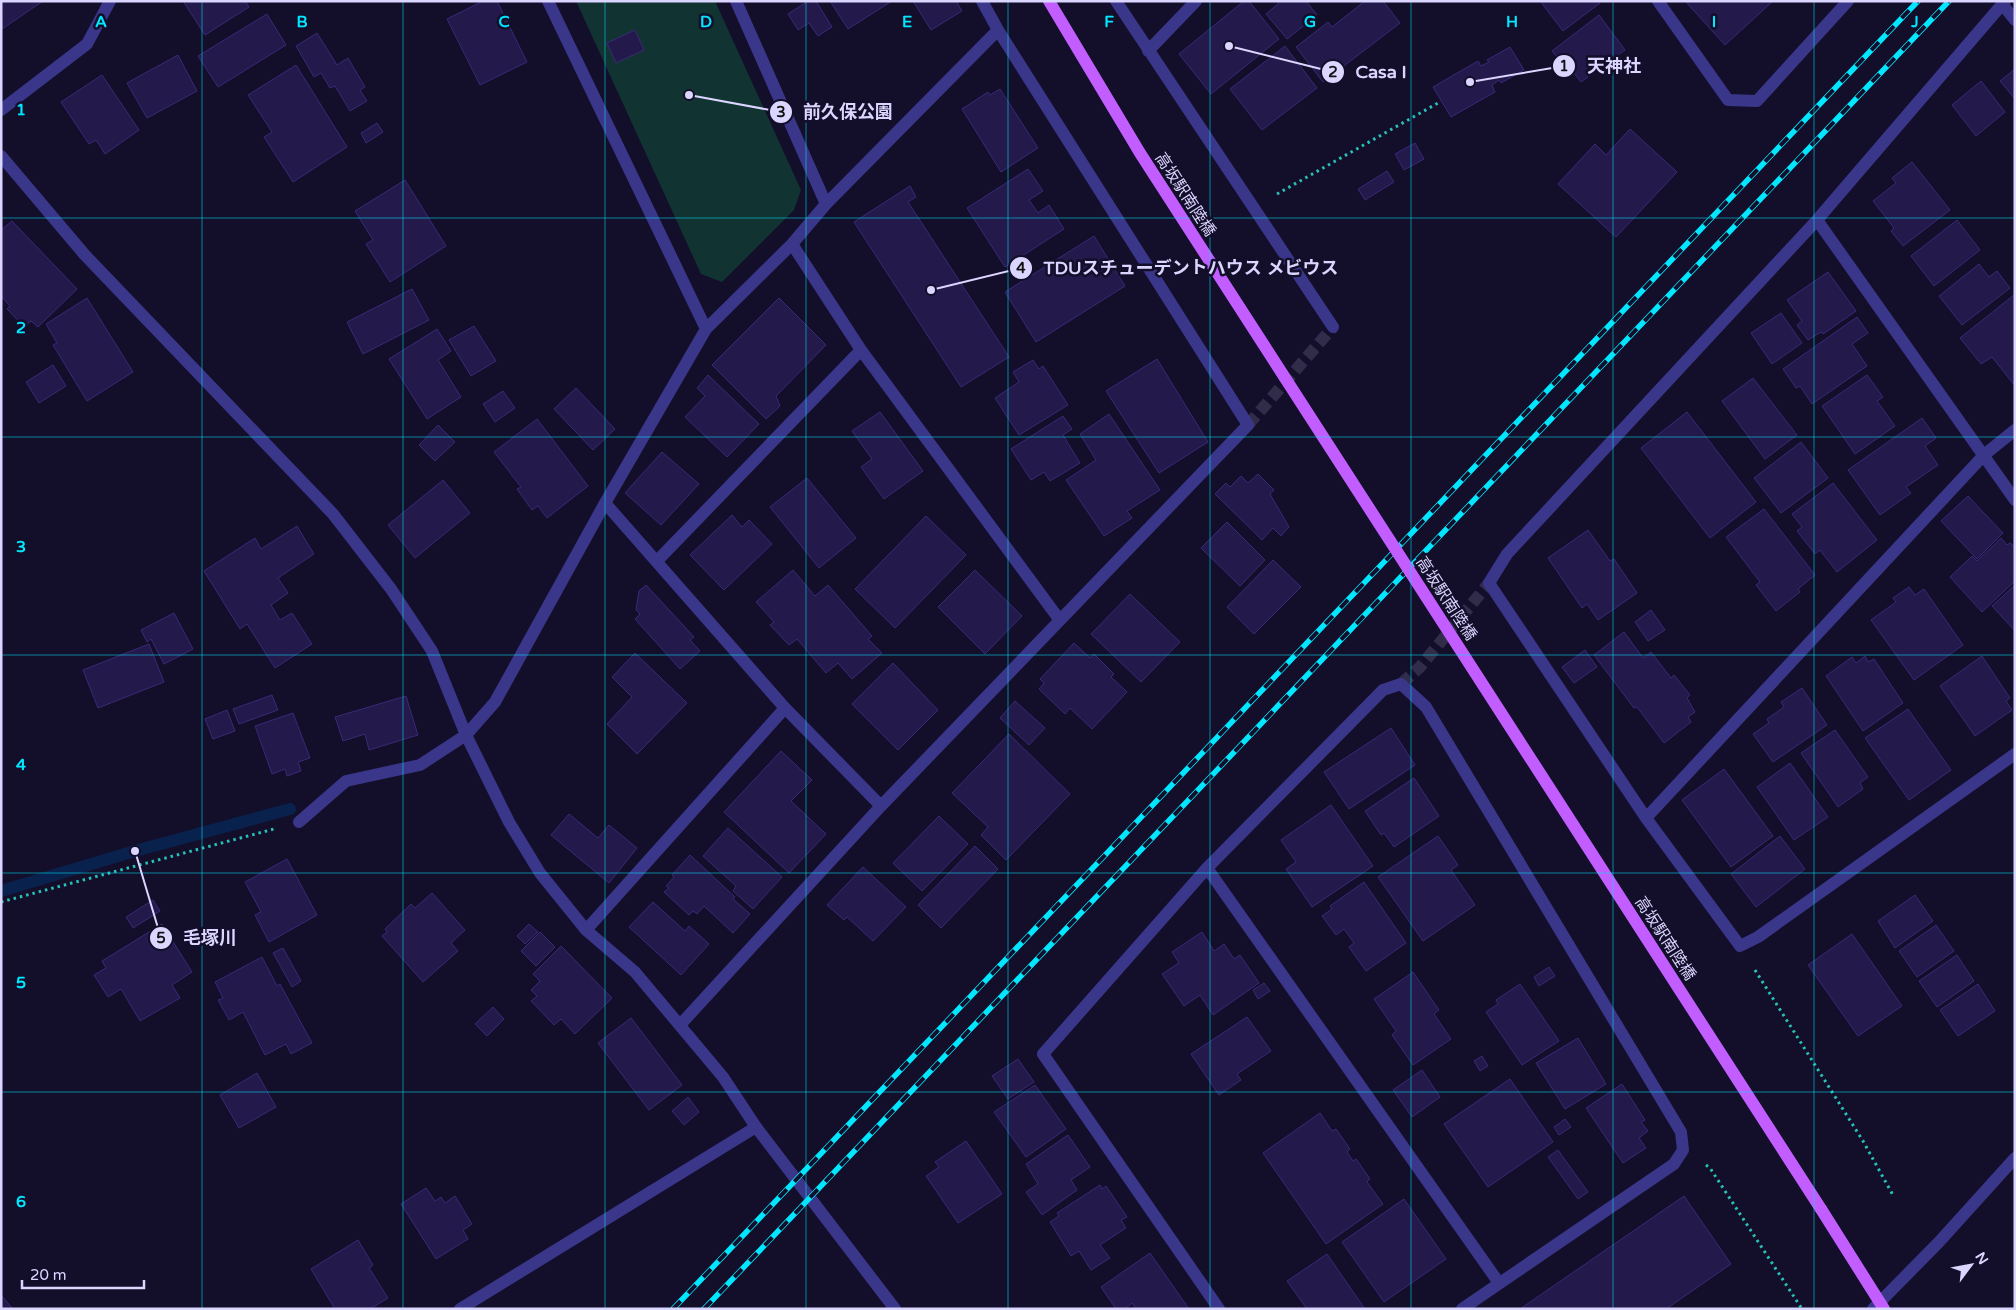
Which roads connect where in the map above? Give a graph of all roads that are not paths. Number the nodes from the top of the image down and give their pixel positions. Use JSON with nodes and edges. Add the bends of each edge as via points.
{"nodes":[{"id":1,"x":110,"y":1,"type":"edge"},
{"id":2,"x":548,"y":1,"type":"edge"},
{"id":3,"x":736,"y":1,"type":"edge"},
{"id":4,"x":982,"y":1,"type":"edge"},
{"id":5,"x":1049,"y":1,"type":"edge"},
{"id":6,"x":1116,"y":1,"type":"edge"},
{"id":7,"x":1196,"y":1,"type":"edge"},
{"id":8,"x":1658,"y":1,"type":"edge"},
{"id":9,"x":1848,"y":1,"type":"edge"},
{"id":10,"x":2003,"y":3,"type":"edge"},
{"id":11,"x":2015,"y":20,"type":"edge"},
{"id":12,"x":998,"y":30,"type":"junction"},
{"id":13,"x":1148,"y":51,"type":"junction"},
{"id":14,"x":1,"y":110,"type":"edge"},
{"id":15,"x":1,"y":156,"type":"edge"},
{"id":16,"x":826,"y":204,"type":"junction"},
{"id":17,"x":1817,"y":220,"type":"junction"},
{"id":18,"x":792,"y":244,"type":"junction"},
{"id":19,"x":1333,"y":327,"type":"dead end"},
{"id":20,"x":706,"y":329,"type":"junction"},
{"id":21,"x":861,"y":350,"type":"junction"},
{"id":22,"x":2015,"y":430,"type":"edge"},
{"id":23,"x":1984,"y":455,"type":"junction"},
{"id":24,"x":2015,"y":500,"type":"edge"},
{"id":25,"x":604,"y":503,"type":"junction"},
{"id":26,"x":657,"y":561,"type":"junction"},
{"id":27,"x":1059,"y":619,"type":"junction"},
{"id":28,"x":784,"y":708,"type":"junction"},
{"id":29,"x":466,"y":735,"type":"junction"},
{"id":30,"x":2015,"y":754,"type":"edge"},
{"id":31,"x":881,"y":806,"type":"junction"},
{"id":32,"x":1646,"y":818,"type":"junction"},
{"id":33,"x":299,"y":822,"type":"road end"},
{"id":34,"x":1207,"y":868,"type":"junction"},
{"id":35,"x":586,"y":930,"type":"junction"},
{"id":36,"x":680,"y":1026,"type":"junction"},
{"id":37,"x":756,"y":1127,"type":"junction"},
{"id":38,"x":2015,"y":1158,"type":"edge"},
{"id":39,"x":1499,"y":1283,"type":"junction"},
{"id":40,"x":1879,"y":1307,"type":"edge"},
{"id":41,"x":460,"y":1309,"type":"edge"},
{"id":42,"x":895,"y":1309,"type":"edge"},
{"id":43,"x":1219,"y":1309,"type":"edge"},
{"id":44,"x":1462,"y":1309,"type":"edge"}],
"edges":[{"from":1,"to":14,"type":"street","via":[[87,44]]},
{"from":2,"to":20,"type":"street"},
{"from":3,"to":16,"type":"street"},
{"from":4,"to":12,"type":"street"},
{"from":5,"to":40,"type":"main road","name":"高坂駅南陸橋","bridge":true,"via":[[1140,153],[1821,1209]]},
{"from":6,"to":13,"type":"street"},
{"from":7,"to":13,"type":"street"},
{"from":8,"to":9,"type":"street","via":[[1728,100],[1757,101]]},
{"from":10,"to":11,"type":"street"},
{"from":10,"to":17,"type":"street"},
{"from":12,"to":16,"type":"street"},
{"from":12,"to":27,"type":"street","via":[[1248,425]]},
{"from":13,"to":19,"type":"street"},
{"from":15,"to":29,"type":"street","via":[[84,254],[333,514],[391,589],[432,651]]},
{"from":16,"to":18,"type":"street"},
{"from":17,"to":23,"type":"street"},
{"from":17,"to":32,"type":"street","via":[[1507,554],[1489,582]]},
{"from":18,"to":20,"type":"street"},
{"from":18,"to":21,"type":"street"},
{"from":20,"to":25,"type":"street"},
{"from":21,"to":26,"type":"street"},
{"from":21,"to":27,"type":"street"},
{"from":22,"to":23,"type":"street"},
{"from":23,"to":24,"type":"street"},
{"from":23,"to":32,"type":"street"},
{"from":25,"to":26,"type":"street"},
{"from":25,"to":29,"type":"street","via":[[495,702]]},
{"from":26,"to":28,"type":"street"},
{"from":27,"to":31,"type":"street"},
{"from":28,"to":31,"type":"street"},
{"from":28,"to":35,"type":"street"},
{"from":29,"to":33,"type":"street","via":[[420,765],[346,781]]},
{"from":29,"to":35,"type":"street","via":[[509,822],[540,873]]},
{"from":30,"to":32,"type":"street","via":[[1758,937],[1740,946]]},
{"from":31,"to":36,"type":"street"},
{"from":34,"to":39,"type":"street"},
{"from":34,"to":39,"type":"street","via":[[1383,690],[1401,684],[1426,708],[1681,1132],[1682,1150],[1674,1164]]},
{"from":34,"to":43,"type":"street","via":[[1043,1054]]},
{"from":35,"to":36,"type":"street","via":[[635,972]]},
{"from":36,"to":37,"type":"street","via":[[723,1077]]},
{"from":37,"to":41,"type":"street"},
{"from":37,"to":42,"type":"street"},
{"from":38,"to":40,"type":"street"},
{"from":39,"to":44,"type":"street"}]}
